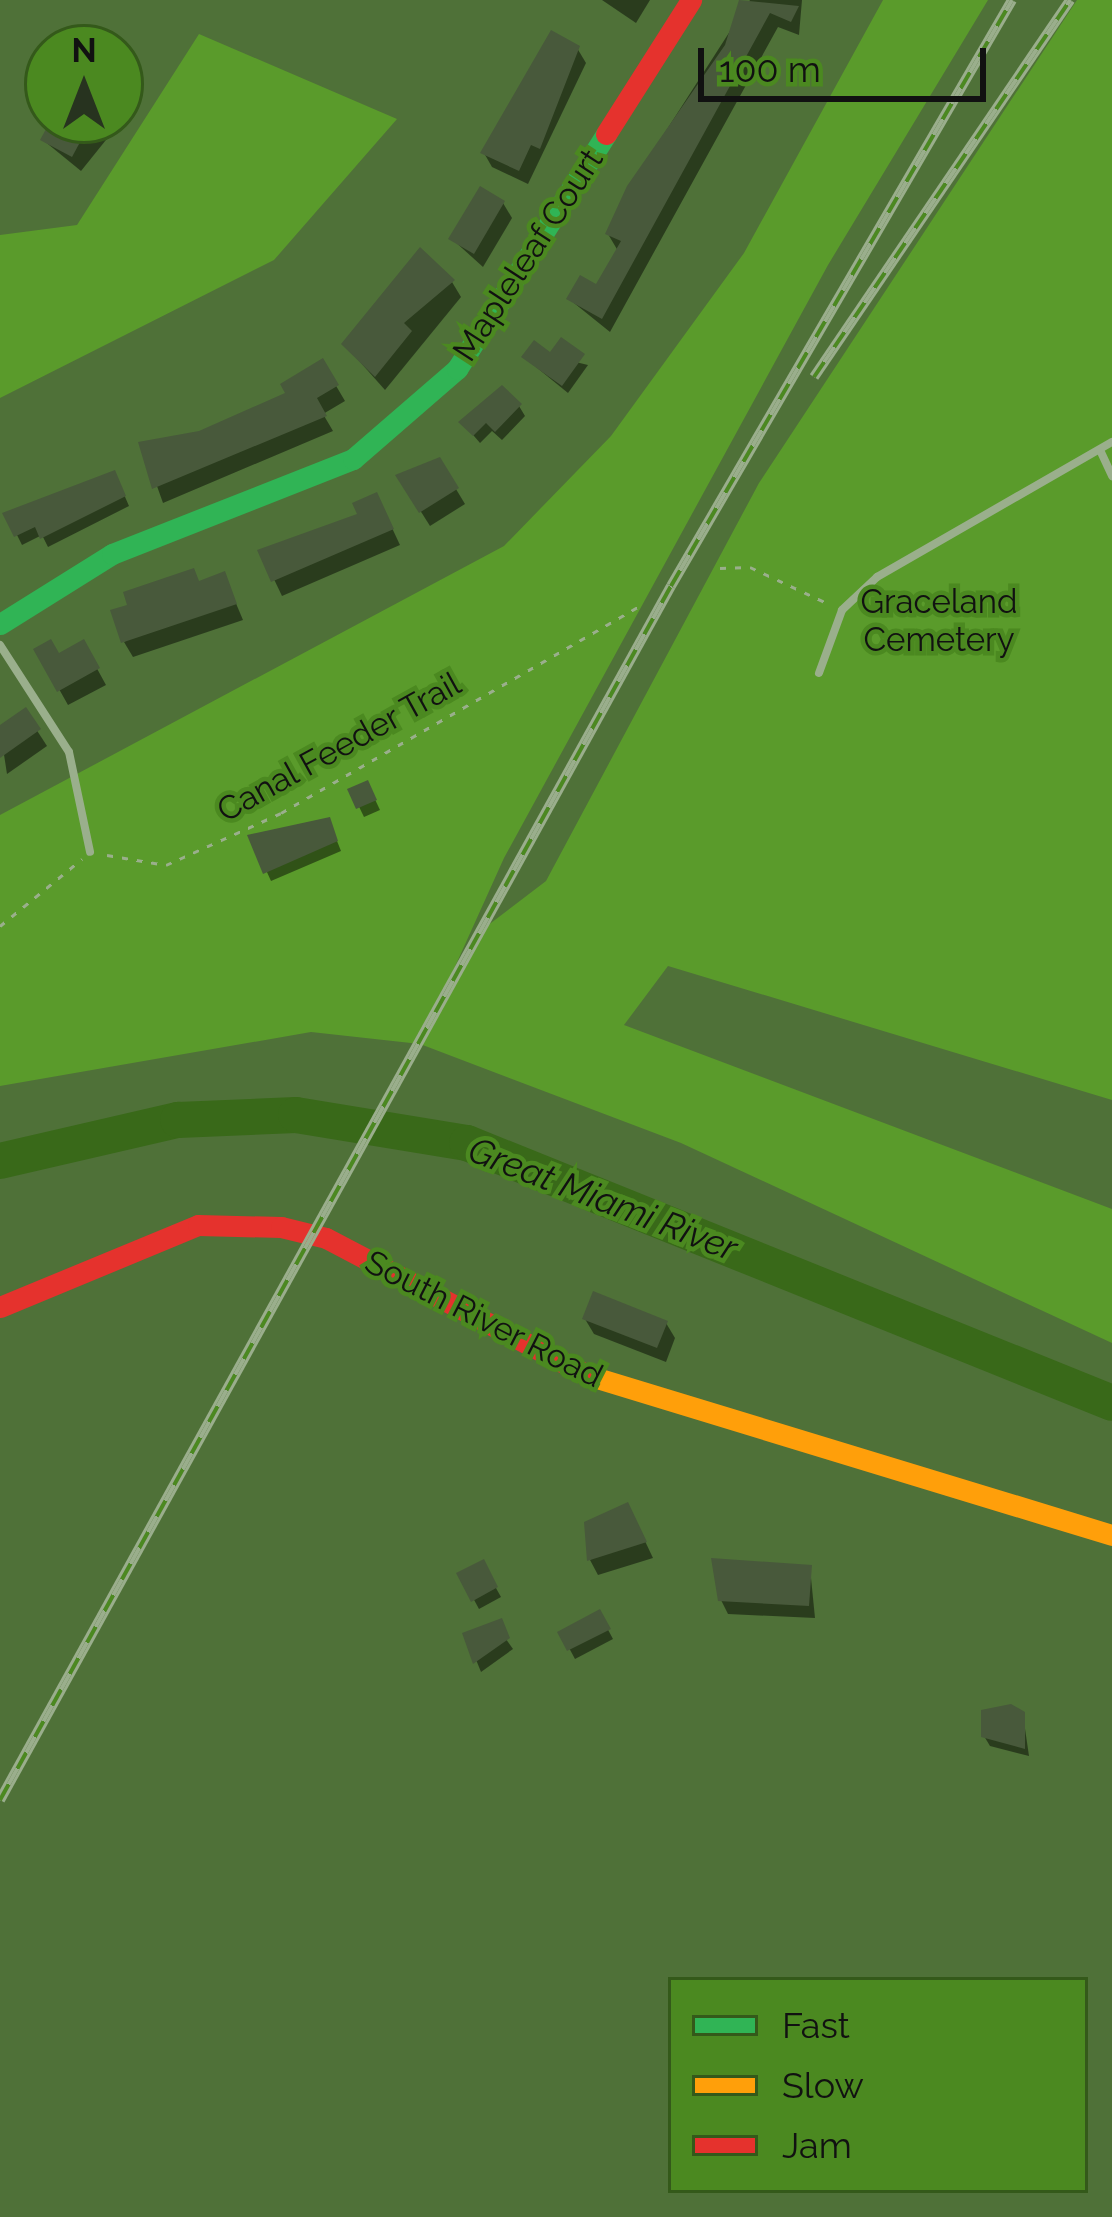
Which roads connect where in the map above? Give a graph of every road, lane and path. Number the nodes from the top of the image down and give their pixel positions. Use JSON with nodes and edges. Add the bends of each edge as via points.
{"nodes":[{"id":1,"x":692,"y":0,"type":"edge"},
{"id":2,"x":1112,"y":442,"type":"edge"},
{"id":3,"x":1100,"y":449,"type":"junction"},
{"id":4,"x":1112,"y":476,"type":"edge"},
{"id":5,"x":720,"y":568,"type":"dead end"},
{"id":6,"x":639,"y":606,"type":"dead end"},
{"id":7,"x":842,"y":610,"type":"junction"},
{"id":8,"x":0,"y":624,"type":"edge"},
{"id":9,"x":0,"y":645,"type":"edge"},
{"id":10,"x":819,"y":673,"type":"dead end"},
{"id":11,"x":90,"y":852,"type":"junction"},
{"id":12,"x":0,"y":926,"type":"edge"},
{"id":13,"x":0,"y":1307,"type":"edge"},
{"id":14,"x":1112,"y":1535,"type":"edge"}],
"edges":[{"from":1,"to":8,"type":"street","name":"Mapleleaf Court","via":[[457,369],[352,459],[112,554]]},
{"from":2,"to":3,"type":"lane"},
{"from":3,"to":4,"type":"lane"},
{"from":3,"to":7,"type":"lane","via":[[877,577]]},
{"from":5,"to":7,"type":"path","via":[[750,567]]},
{"from":6,"to":11,"type":"path","name":"Canal Feeder Trail","via":[[281,813],[166,865]]},
{"from":7,"to":10,"type":"lane"},
{"from":9,"to":11,"type":"lane","via":[[69,752]]},
{"from":11,"to":12,"type":"path"},
{"from":13,"to":14,"type":"street","name":"South River Road","via":[[198,1225],[281,1227],[326,1238],[597,1380]]}]}
